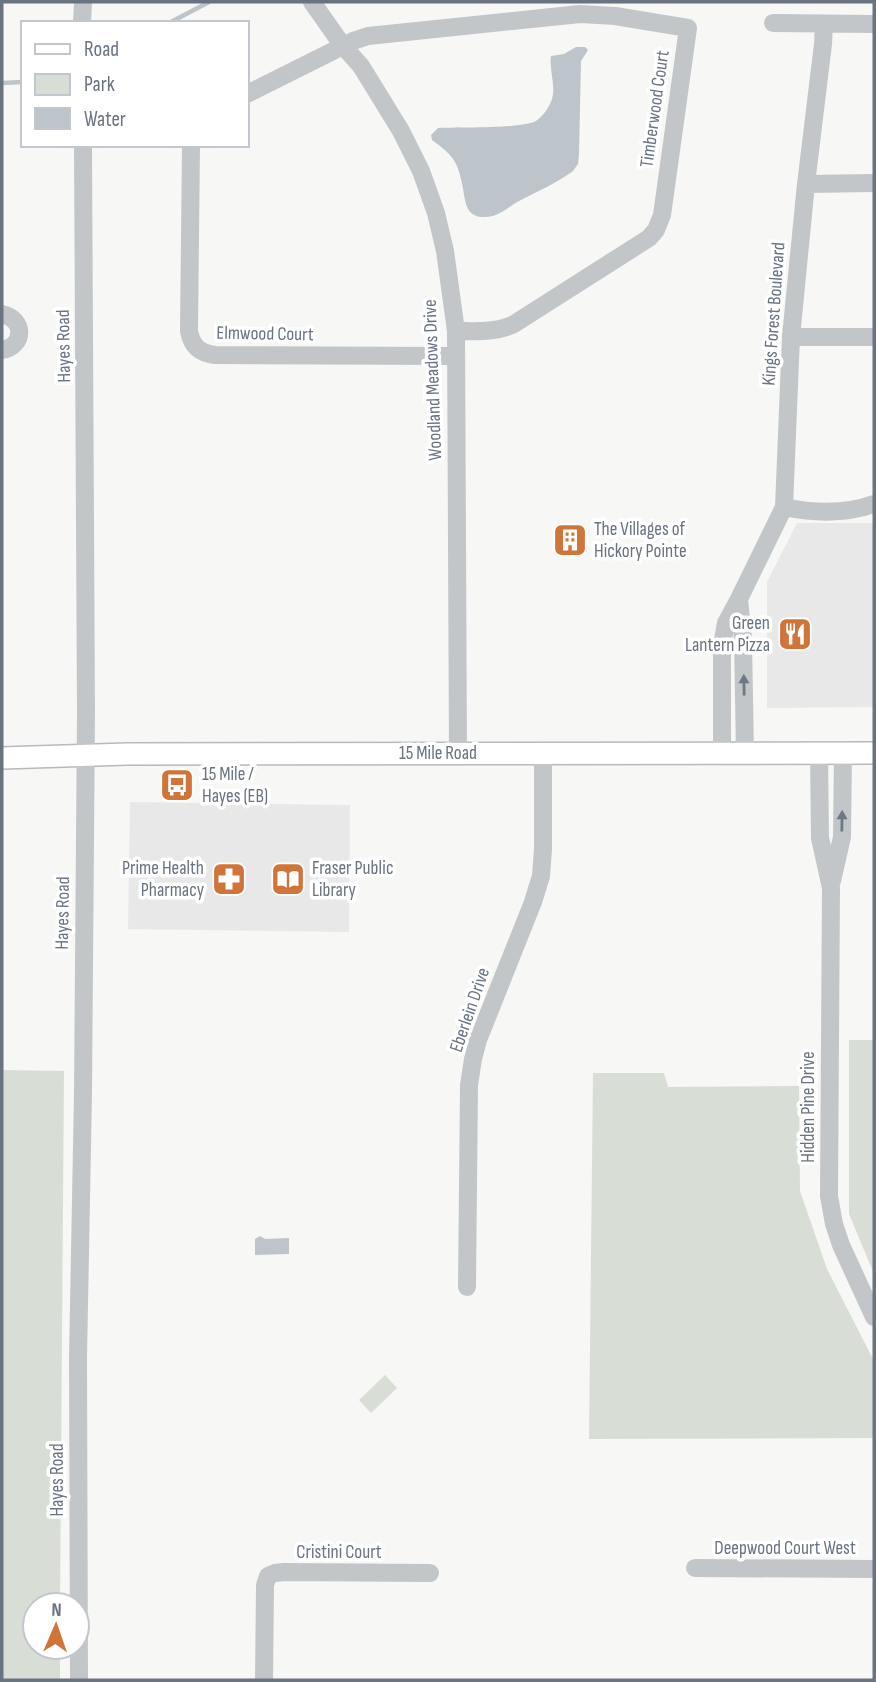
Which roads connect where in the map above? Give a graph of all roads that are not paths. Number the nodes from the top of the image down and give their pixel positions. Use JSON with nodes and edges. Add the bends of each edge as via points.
{"nodes":[{"id":1,"x":83,"y":2,"type":"edge"},
{"id":2,"x":312,"y":2,"type":"edge"},
{"id":3,"x":82,"y":21,"type":"edge"},
{"id":4,"x":773,"y":23,"type":"dead end"},
{"id":5,"x":824,"y":24,"type":"junction"},
{"id":6,"x":874,"y":24,"type":"edge"},
{"id":7,"x":342,"y":46,"type":"junction"},
{"id":8,"x":248,"y":93,"type":"edge"},
{"id":9,"x":83,"y":147,"type":"edge"},
{"id":10,"x":191,"y":147,"type":"edge"},
{"id":11,"x":874,"y":183,"type":"edge"},
{"id":12,"x":806,"y":184,"type":"junction"},
{"id":13,"x":2,"y":314,"type":"edge"},
{"id":14,"x":456,"y":331,"type":"junction"},
{"id":15,"x":791,"y":337,"type":"junction"},
{"id":16,"x":874,"y":337,"type":"edge"},
{"id":17,"x":2,"y":350,"type":"edge"},
{"id":18,"x":455,"y":356,"type":"junction"},
{"id":19,"x":874,"y":504,"type":"edge"},
{"id":20,"x":784,"y":508,"type":"junction"},
{"id":21,"x":738,"y":599,"type":"junction"},
{"id":22,"x":458,"y":753,"type":"junction"},
{"id":23,"x":722,"y":753,"type":"junction"},
{"id":24,"x":819,"y":753,"type":"junction"},
{"id":25,"x":843,"y":753,"type":"junction"},
{"id":26,"x":874,"y":753,"type":"edge"},
{"id":27,"x":543,"y":754,"type":"junction"},
{"id":28,"x":745,"y":754,"type":"junction"},
{"id":29,"x":86,"y":756,"type":"junction"},
{"id":30,"x":2,"y":758,"type":"edge"},
{"id":31,"x":831,"y":888,"type":"junction"},
{"id":32,"x":467,"y":1287,"type":"dead end"},
{"id":33,"x":874,"y":1317,"type":"edge"},
{"id":34,"x":695,"y":1568,"type":"dead end"},
{"id":35,"x":874,"y":1569,"type":"edge"},
{"id":36,"x":430,"y":1573,"type":"dead end"},
{"id":37,"x":79,"y":1680,"type":"edge"},
{"id":38,"x":264,"y":1680,"type":"edge"}],
"edges":[{"from":1,"to":3,"type":"street"},
{"from":2,"to":7,"type":"street","name":"Woodland Meadows Drive"},
{"from":4,"to":5,"type":"street"},
{"from":5,"to":6,"type":"street"},
{"from":5,"to":12,"type":"street","name":"Kings Forest Boulevard"},
{"from":7,"to":8,"type":"street"},
{"from":7,"to":14,"type":"street","name":"Woodland Meadows Drive","via":[[361,66],[421,171],[445,251]]},
{"from":7,"to":14,"type":"street","name":"Timberwood Court","via":[[369,36],[580,15],[688,28],[662,215],[656,230],[505,329]]},
{"from":9,"to":29,"type":"street","name":"Hayes Road"},
{"from":10,"to":18,"type":"street","name":"Elmwood Court","via":[[189,331],[200,351],[215,355]]},
{"from":11,"to":12,"type":"street"},
{"from":12,"to":15,"type":"street","name":"Kings Forest Boulevard"},
{"from":13,"to":17,"type":"street","via":[[16,322],[19,334],[15,344]]},
{"from":14,"to":18,"type":"street","name":"Woodland Meadows Drive"},
{"from":15,"to":16,"type":"street"},
{"from":15,"to":20,"type":"street","name":"Kings Forest Boulevard"},
{"from":18,"to":22,"type":"street","name":"Woodland Meadows Drive"},
{"from":19,"to":20,"type":"street","via":[[847,510]]},
{"from":20,"to":21,"type":"street","name":"Kings Forest Boulevard"},
{"from":21,"to":23,"type":"street","name":"Kings Forest Boulevard","via":[[722,645]]},
{"from":28,"to":21,"type":"street","one_way":true},
{"from":22,"to":27,"type":"main road","name":"15 Mile Road"},
{"from":22,"to":29,"type":"main road","name":"15 Mile Road"},
{"from":23,"to":27,"type":"main road","name":"15 Mile Road"},
{"from":23,"to":28,"type":"main road","name":"15 Mile Road"},
{"from":24,"to":25,"type":"main road","name":"15 Mile Road"},
{"from":24,"to":28,"type":"main road","name":"15 Mile Road"},
{"from":24,"to":31,"type":"street","name":"Hidden Pine Drive","via":[[820,838]]},
{"from":25,"to":26,"type":"main road","name":"15 Mile Road"},
{"from":31,"to":25,"type":"street","name":"Hidden Pine Drive","one_way":true,"via":[[842,837]]},
{"from":27,"to":32,"type":"street","name":"Eberlein Drive","via":[[541,876],[478,1040],[469,1085]]},
{"from":29,"to":30,"type":"main road","name":"15 Mile Road"},
{"from":29,"to":37,"type":"street","name":"Hayes Road","via":[[78,1346]]},
{"from":31,"to":33,"type":"street","name":"Hidden Pine Drive","via":[[829,1196],[841,1245]]},
{"from":34,"to":35,"type":"street","name":"Deepwood Court West"},
{"from":36,"to":38,"type":"street","name":"Cristini Court","via":[[268,1576]]}]}
